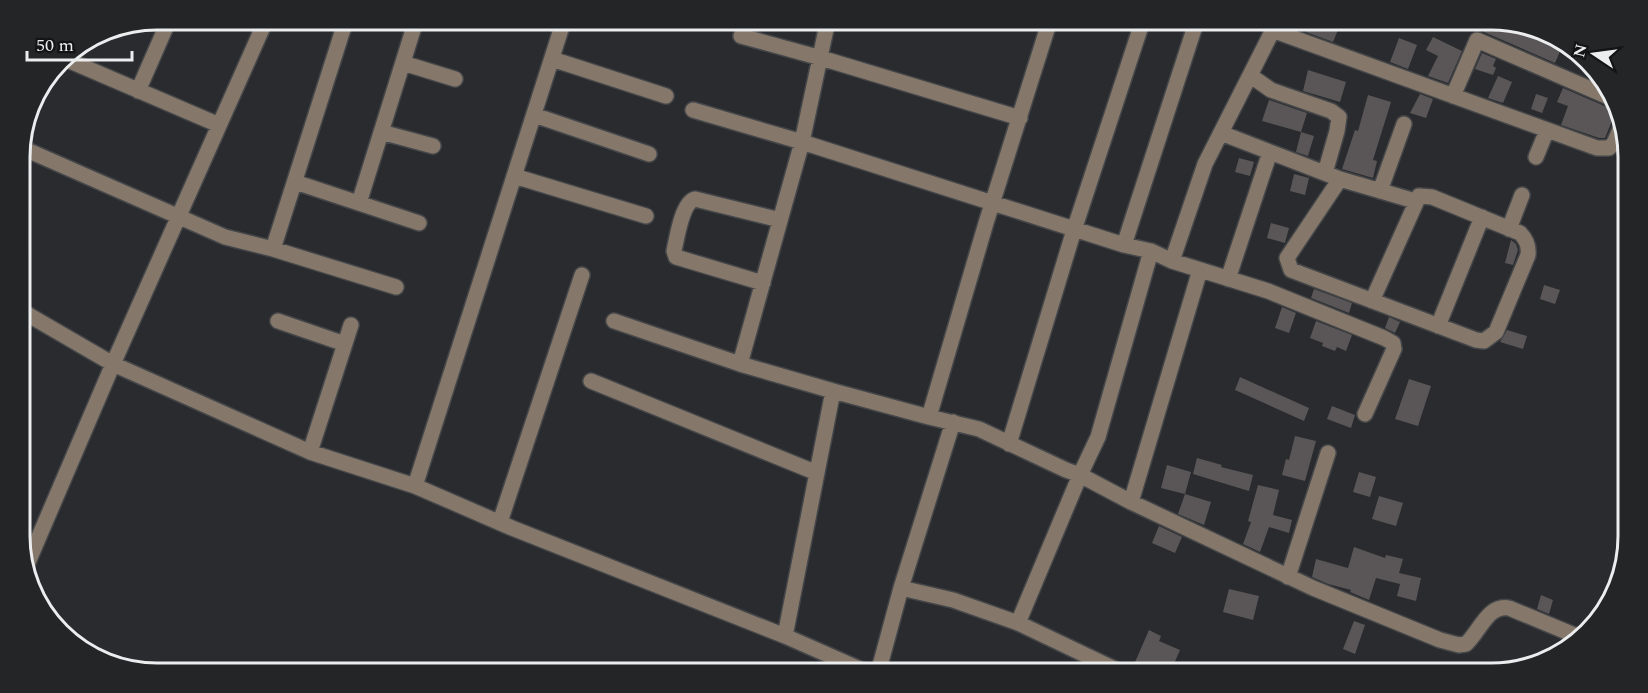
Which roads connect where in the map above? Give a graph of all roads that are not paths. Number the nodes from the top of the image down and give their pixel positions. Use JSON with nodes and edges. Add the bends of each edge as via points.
{"nodes":[{"id":1,"x":165,"y":30,"type":"edge"},
{"id":2,"x":262,"y":30,"type":"edge"},
{"id":3,"x":343,"y":30,"type":"edge"},
{"id":4,"x":413,"y":30,"type":"dead end"},
{"id":5,"x":561,"y":30,"type":"edge"},
{"id":6,"x":826,"y":30,"type":"edge"},
{"id":7,"x":1043,"y":30,"type":"edge"},
{"id":8,"x":1140,"y":30,"type":"edge"},
{"id":9,"x":1194,"y":30,"type":"edge"},
{"id":10,"x":1272,"y":30,"type":"edge"},
{"id":11,"x":1288,"y":30,"type":"edge"},
{"id":12,"x":741,"y":36,"type":"dead end"},
{"id":13,"x":552,"y":58,"type":"junction"},
{"id":14,"x":821,"y":58,"type":"junction"},
{"id":15,"x":72,"y":62,"type":"edge"},
{"id":16,"x":403,"y":63,"type":"junction"},
{"id":17,"x":1251,"y":75,"type":"junction"},
{"id":18,"x":455,"y":79,"type":"dead end"},
{"id":19,"x":138,"y":91,"type":"junction"},
{"id":20,"x":1601,"y":94,"type":"edge"},
{"id":21,"x":666,"y":96,"type":"dead end"},
{"id":22,"x":1453,"y":96,"type":"junction"},
{"id":23,"x":693,"y":110,"type":"dead end"},
{"id":24,"x":534,"y":115,"type":"junction"},
{"id":25,"x":1020,"y":118,"type":"junction"},
{"id":26,"x":1404,"y":124,"type":"dead end"},
{"id":27,"x":219,"y":125,"type":"junction"},
{"id":28,"x":1547,"y":130,"type":"junction"},
{"id":29,"x":381,"y":132,"type":"junction"},
{"id":30,"x":1221,"y":133,"type":"junction"},
{"id":31,"x":1617,"y":137,"type":"edge"},
{"id":32,"x":802,"y":142,"type":"junction"},
{"id":33,"x":433,"y":146,"type":"dead end"},
{"id":34,"x":30,"y":151,"type":"edge"},
{"id":35,"x":1270,"y":152,"type":"junction"},
{"id":36,"x":649,"y":154,"type":"dead end"},
{"id":37,"x":1536,"y":157,"type":"dead end"},
{"id":38,"x":1325,"y":173,"type":"junction"},
{"id":39,"x":514,"y":176,"type":"junction"},
{"id":40,"x":1340,"y":178,"type":"junction"},
{"id":41,"x":295,"y":182,"type":"junction"},
{"id":42,"x":1380,"y":191,"type":"junction"},
{"id":43,"x":1522,"y":195,"type":"dead end"},
{"id":44,"x":1415,"y":201,"type":"junction"},
{"id":45,"x":359,"y":203,"type":"junction"},
{"id":46,"x":993,"y":204,"type":"junction"},
{"id":47,"x":645,"y":216,"type":"dead end"},
{"id":48,"x":1482,"y":217,"type":"junction"},
{"id":49,"x":178,"y":218,"type":"junction"},
{"id":50,"x":780,"y":220,"type":"junction"},
{"id":51,"x":419,"y":223,"type":"dead end"},
{"id":52,"x":1509,"y":229,"type":"junction"},
{"id":53,"x":1074,"y":230,"type":"junction"},
{"id":54,"x":1124,"y":246,"type":"junction"},
{"id":55,"x":273,"y":249,"type":"junction"},
{"id":56,"x":1150,"y":251,"type":"junction"},
{"id":57,"x":1172,"y":261,"type":"junction"},
{"id":58,"x":1200,"y":270,"type":"junction"},
{"id":59,"x":582,"y":275,"type":"dead end"},
{"id":60,"x":1228,"y":279,"type":"junction"},
{"id":61,"x":763,"y":283,"type":"junction"},
{"id":62,"x":396,"y":287,"type":"dead end"},
{"id":63,"x":1372,"y":301,"type":"junction"},
{"id":64,"x":30,"y":319,"type":"edge"},
{"id":65,"x":278,"y":321,"type":"dead end"},
{"id":66,"x":614,"y":321,"type":"dead end"},
{"id":67,"x":351,"y":325,"type":"dead end"},
{"id":68,"x":1438,"y":326,"type":"junction"},
{"id":69,"x":345,"y":344,"type":"junction"},
{"id":70,"x":113,"y":364,"type":"junction"},
{"id":71,"x":740,"y":364,"type":"junction"},
{"id":72,"x":591,"y":381,"type":"dead end"},
{"id":73,"x":833,"y":391,"type":"junction"},
{"id":74,"x":1365,"y":414,"type":"dead end"},
{"id":75,"x":929,"y":417,"type":"junction"},
{"id":76,"x":953,"y":423,"type":"junction"},
{"id":77,"x":1009,"y":444,"type":"junction"},
{"id":78,"x":310,"y":452,"type":"junction"},
{"id":79,"x":1328,"y":453,"type":"dead end"},
{"id":80,"x":816,"y":473,"type":"junction"},
{"id":81,"x":1080,"y":475,"type":"junction"},
{"id":82,"x":415,"y":486,"type":"junction"},
{"id":83,"x":1131,"y":502,"type":"junction"},
{"id":84,"x":500,"y":522,"type":"junction"},
{"id":85,"x":31,"y":555,"type":"edge"},
{"id":86,"x":1288,"y":577,"type":"junction"},
{"id":87,"x":901,"y":588,"type":"junction"},
{"id":88,"x":1018,"y":623,"type":"junction"},
{"id":89,"x":1572,"y":634,"type":"edge"},
{"id":90,"x":785,"y":636,"type":"junction"},
{"id":91,"x":846,"y":663,"type":"edge"},
{"id":92,"x":881,"y":663,"type":"edge"},
{"id":93,"x":1101,"y":663,"type":"edge"}],
"edges":[{"from":1,"to":19,"type":"street"},
{"from":2,"to":27,"type":"street"},
{"from":3,"to":41,"type":"street"},
{"from":4,"to":16,"type":"street"},
{"from":5,"to":13,"type":"street"},
{"from":6,"to":14,"type":"street"},
{"from":7,"to":25,"type":"street"},
{"from":8,"to":53,"type":"street"},
{"from":9,"to":54,"type":"street"},
{"from":10,"to":17,"type":"street"},
{"from":11,"to":22,"type":"street"},
{"from":12,"to":14,"type":"street"},
{"from":13,"to":21,"type":"street"},
{"from":13,"to":24,"type":"street"},
{"from":14,"to":25,"type":"street"},
{"from":14,"to":32,"type":"street"},
{"from":15,"to":19,"type":"street"},
{"from":16,"to":18,"type":"street"},
{"from":16,"to":29,"type":"street"},
{"from":17,"to":30,"type":"street"},
{"from":17,"to":38,"type":"street","via":[[1271,90],[1339,117]]},
{"from":19,"to":27,"type":"street"},
{"from":20,"to":22,"type":"street","via":[[1477,40]]},
{"from":22,"to":28,"type":"street"},
{"from":23,"to":32,"type":"street"},
{"from":24,"to":36,"type":"street"},
{"from":24,"to":39,"type":"street"},
{"from":25,"to":46,"type":"street"},
{"from":26,"to":42,"type":"street"},
{"from":27,"to":49,"type":"street"},
{"from":28,"to":31,"type":"street","via":[[1604,149]]},
{"from":28,"to":37,"type":"street"},
{"from":29,"to":33,"type":"street"},
{"from":29,"to":45,"type":"street"},
{"from":30,"to":35,"type":"street"},
{"from":30,"to":57,"type":"street","via":[[1205,164]]},
{"from":32,"to":46,"type":"street"},
{"from":32,"to":50,"type":"street"},
{"from":34,"to":49,"type":"street"},
{"from":35,"to":38,"type":"street"},
{"from":35,"to":60,"type":"street"},
{"from":38,"to":40,"type":"street"},
{"from":39,"to":47,"type":"street"},
{"from":39,"to":82,"type":"street"},
{"from":40,"to":42,"type":"street"},
{"from":40,"to":63,"type":"street","via":[[1287,258],[1288,264],[1291,270]]},
{"from":41,"to":45,"type":"street"},
{"from":41,"to":55,"type":"street"},
{"from":42,"to":44,"type":"street"},
{"from":43,"to":52,"type":"street"},
{"from":44,"to":48,"type":"street","via":[[1423,195],[1432,197]]},
{"from":44,"to":63,"type":"street"},
{"from":45,"to":51,"type":"street"},
{"from":46,"to":53,"type":"street"},
{"from":46,"to":75,"type":"street"},
{"from":48,"to":52,"type":"street"},
{"from":48,"to":68,"type":"street"},
{"from":49,"to":55,"type":"street","via":[[225,237]]},
{"from":49,"to":70,"type":"street"},
{"from":50,"to":61,"type":"street"},
{"from":50,"to":61,"type":"street","via":[[695,199],[687,204],[674,251],[678,260]]},
{"from":52,"to":68,"type":"street","via":[[1526,238],[1528,255],[1496,332],[1484,341]]},
{"from":53,"to":54,"type":"street"},
{"from":53,"to":77,"type":"street"},
{"from":54,"to":56,"type":"street"},
{"from":55,"to":62,"type":"street"},
{"from":56,"to":57,"type":"street"},
{"from":56,"to":81,"type":"street","via":[[1098,437]]},
{"from":57,"to":58,"type":"street"},
{"from":58,"to":60,"type":"street"},
{"from":58,"to":83,"type":"street"},
{"from":59,"to":84,"type":"street"},
{"from":60,"to":74,"type":"street","via":[[1268,291],[1392,343],[1394,349]]},
{"from":61,"to":71,"type":"street"},
{"from":63,"to":68,"type":"street"},
{"from":64,"to":70,"type":"street"},
{"from":65,"to":69,"type":"street"},
{"from":66,"to":71,"type":"street"},
{"from":67,"to":69,"type":"street"},
{"from":69,"to":78,"type":"street"},
{"from":70,"to":78,"type":"street"},
{"from":70,"to":85,"type":"street"},
{"from":71,"to":73,"type":"street"},
{"from":72,"to":80,"type":"street"},
{"from":73,"to":75,"type":"street"},
{"from":73,"to":80,"type":"street"},
{"from":75,"to":76,"type":"street"},
{"from":76,"to":77,"type":"street","via":[[979,429]]},
{"from":76,"to":87,"type":"street"},
{"from":77,"to":81,"type":"street"},
{"from":78,"to":82,"type":"street"},
{"from":79,"to":86,"type":"street"},
{"from":80,"to":90,"type":"street"},
{"from":81,"to":83,"type":"street"},
{"from":81,"to":88,"type":"street"},
{"from":82,"to":84,"type":"street"},
{"from":83,"to":86,"type":"street"},
{"from":84,"to":90,"type":"street"},
{"from":86,"to":89,"type":"street","via":[[1459,645],[1466,644],[1491,612],[1501,606]]},
{"from":87,"to":88,"type":"street","via":[[953,600]]},
{"from":87,"to":92,"type":"street"},
{"from":88,"to":93,"type":"street"},
{"from":90,"to":91,"type":"street"}]}
